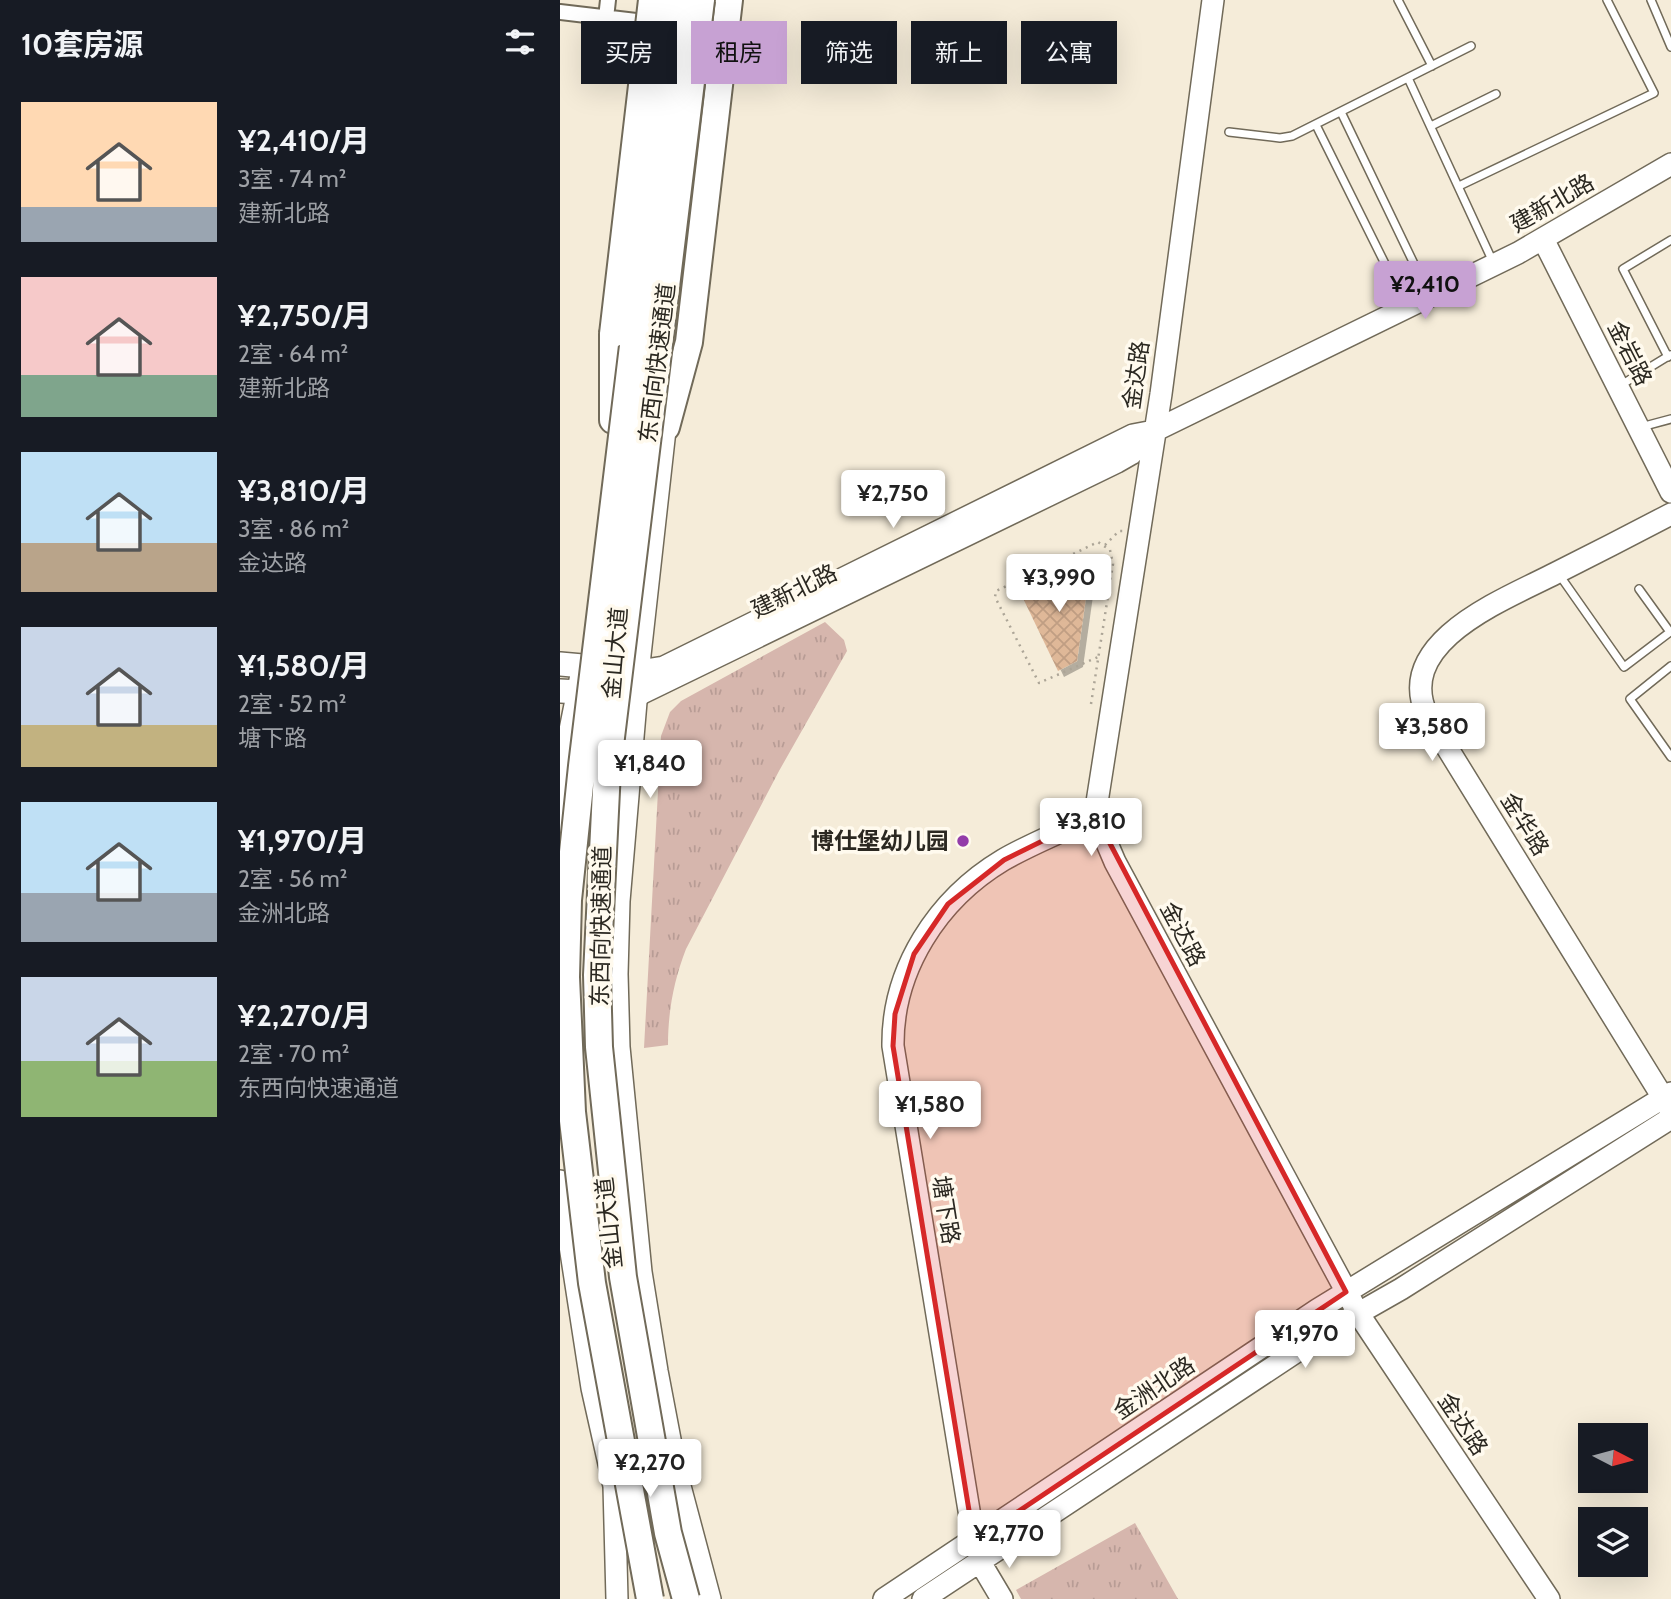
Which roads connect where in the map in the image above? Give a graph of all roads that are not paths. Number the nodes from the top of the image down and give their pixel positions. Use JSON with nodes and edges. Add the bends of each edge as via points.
{"nodes":[{"id":1,"x":608,"y":0,"type":"edge"},
{"id":2,"x":652,"y":0,"type":"edge"},
{"id":3,"x":673,"y":0,"type":"edge"},
{"id":4,"x":701,"y":0,"type":"edge"},
{"id":5,"x":712,"y":0,"type":"edge"},
{"id":6,"x":729,"y":0,"type":"edge"},
{"id":7,"x":1213,"y":0,"type":"edge"},
{"id":8,"x":1398,"y":0,"type":"edge"},
{"id":9,"x":1607,"y":0,"type":"edge"},
{"id":10,"x":1651,"y":0,"type":"edge"},
{"id":11,"x":560,"y":12,"type":"edge"},
{"id":12,"x":606,"y":18,"type":"junction"},
{"id":13,"x":633,"y":21,"type":"edge"},
{"id":14,"x":669,"y":21,"type":"edge"},
{"id":15,"x":1471,"y":46,"type":"dead end"},
{"id":16,"x":1671,"y":47,"type":"edge"},
{"id":17,"x":1432,"y":66,"type":"junction"},
{"id":18,"x":1408,"y":78,"type":"junction"},
{"id":19,"x":661,"y":84,"type":"edge"},
{"id":20,"x":1496,"y":94,"type":"dead end"},
{"id":21,"x":1340,"y":112,"type":"junction"},
{"id":22,"x":1316,"y":125,"type":"junction"},
{"id":23,"x":1430,"y":126,"type":"junction"},
{"id":24,"x":1229,"y":132,"type":"dead end"},
{"id":25,"x":1671,"y":164,"type":"edge"},
{"id":26,"x":1459,"y":186,"type":"junction"},
{"id":27,"x":1543,"y":239,"type":"junction"},
{"id":28,"x":1671,"y":240,"type":"edge"},
{"id":29,"x":1494,"y":264,"type":"junction"},
{"id":30,"x":1429,"y":296,"type":"junction"},
{"id":31,"x":1407,"y":307,"type":"junction"},
{"id":32,"x":1669,"y":356,"type":"edge"},
{"id":33,"x":1618,"y":387,"type":"junction"},
{"id":34,"x":1671,"y":419,"type":"edge"},
{"id":35,"x":613,"y":421,"type":"junction"},
{"id":36,"x":666,"y":427,"type":"junction"},
{"id":37,"x":1638,"y":427,"type":"junction"},
{"id":38,"x":1154,"y":431,"type":"junction"},
{"id":39,"x":1671,"y":492,"type":"edge"},
{"id":40,"x":1671,"y":514,"type":"edge"},
{"id":41,"x":1558,"y":572,"type":"junction"},
{"id":42,"x":1639,"y":589,"type":"dead end"},
{"id":43,"x":571,"y":665,"type":"edge"},
{"id":44,"x":1671,"y":666,"type":"edge"},
{"id":45,"x":639,"y":671,"type":"junction"},
{"id":46,"x":569,"y":692,"type":"edge"},
{"id":47,"x":638,"y":695,"type":"junction"},
{"id":48,"x":1671,"y":757,"type":"edge"},
{"id":49,"x":1095,"y":815,"type":"junction"},
{"id":50,"x":560,"y":822,"type":"edge"},
{"id":51,"x":1669,"y":1105,"type":"edge"},
{"id":52,"x":560,"y":1181,"type":"edge"},
{"id":53,"x":1346,"y":1292,"type":"junction"},
{"id":54,"x":1358,"y":1313,"type":"junction"},
{"id":55,"x":677,"y":1471,"type":"junction"},
{"id":56,"x":614,"y":1486,"type":"junction"},
{"id":57,"x":977,"y":1551,"type":"junction"},
{"id":58,"x":617,"y":1599,"type":"edge"},
{"id":59,"x":650,"y":1599,"type":"edge"},
{"id":60,"x":685,"y":1599,"type":"edge"},
{"id":61,"x":710,"y":1599,"type":"edge"},
{"id":62,"x":884,"y":1599,"type":"edge"},
{"id":63,"x":923,"y":1599,"type":"edge"},
{"id":64,"x":1002,"y":1599,"type":"edge"},
{"id":65,"x":1549,"y":1599,"type":"edge"}],
"edges":[{"from":1,"to":12,"type":"street"},
{"from":2,"to":35,"type":"highway","bridge":true,"via":[[613,334]]},
{"from":3,"to":14,"type":"main road","name":"金山大道"},
{"from":3,"to":59,"type":"highway","name":"东西向快速通道","bridge":true,"via":[[582,766],[568,900],[566,976],[572,1112],[592,1283]]},
{"from":4,"to":60,"type":"highway","name":"东西向快速通道","bridge":true,"via":[[607,770],[597,975],[600,1060],[623,1277],[668,1533]]},
{"from":5,"to":36,"type":"main road","name":"金山大道","via":[[671,339]]},
{"from":6,"to":36,"type":"highway","via":[[689,342]]},
{"from":7,"to":38,"type":"main road","name":"金达路"},
{"from":8,"to":17,"type":"lane"},
{"from":9,"to":26,"type":"lane","via":[[1654,93]]},
{"from":10,"to":16,"type":"lane"},
{"from":11,"to":12,"type":"street"},
{"from":12,"to":13,"type":"street"},
{"from":15,"to":17,"type":"lane"},
{"from":17,"to":18,"type":"lane"},
{"from":18,"to":21,"type":"lane"},
{"from":18,"to":23,"type":"lane"},
{"from":19,"to":35,"type":"main road","name":"金山大道","via":[[631,335]]},
{"from":20,"to":23,"type":"lane"},
{"from":21,"to":22,"type":"lane"},
{"from":21,"to":30,"type":"lane"},
{"from":22,"to":24,"type":"lane","via":[[1286,137]]},
{"from":22,"to":31,"type":"lane"},
{"from":23,"to":26,"type":"lane"},
{"from":25,"to":27,"type":"main road","name":"建新北路"},
{"from":26,"to":29,"type":"lane"},
{"from":27,"to":29,"type":"main road","name":"建新北路"},
{"from":27,"to":33,"type":"main road","name":"金岩路"},
{"from":28,"to":32,"type":"lane","via":[[1623,269]]},
{"from":29,"to":30,"type":"main road","name":"建新北路"},
{"from":30,"to":31,"type":"main road","name":"建新北路"},
{"from":31,"to":38,"type":"main road","name":"建新北路"},
{"from":32,"to":33,"type":"lane"},
{"from":33,"to":37,"type":"main road","name":"金岩路"},
{"from":34,"to":37,"type":"lane"},
{"from":35,"to":43,"type":"main road","name":"金山大道"},
{"from":36,"to":45,"type":"main road","name":"金山大道"},
{"from":37,"to":39,"type":"main road","name":"金岩路"},
{"from":38,"to":45,"type":"main road","name":"建新北路","via":[[1133,435],[664,667]]},
{"from":38,"to":47,"type":"main road","name":"建新北路","via":[[1117,462]]},
{"from":38,"to":49,"type":"main road","name":"金达路"},
{"from":40,"to":41,"type":"main road","name":"金华路"},
{"from":41,"to":42,"type":"lane","via":[[1624,667],[1670,632]]},
{"from":41,"to":51,"type":"main road","name":"金华路","via":[[1471,617],[1446,638],[1421,677],[1421,702]]},
{"from":43,"to":45,"type":"main road"},
{"from":43,"to":46,"type":"main road","name":"金山大道"},
{"from":44,"to":48,"type":"lane","via":[[1630,699]]},
{"from":45,"to":47,"type":"main road","name":"金山大道"},
{"from":46,"to":47,"type":"main road"},
{"from":46,"to":50,"type":"main road","name":"金山大道"},
{"from":47,"to":55,"type":"main road","name":"金山大道","via":[[620,901],[619,1047],[641,1272]]},
{"from":49,"to":53,"type":"main road","name":"金达路","via":[[1115,862]]},
{"from":49,"to":57,"type":"main road","name":"塘下路","via":[[1004,860],[948,904],[915,954],[895,1014],[893,1046]]},
{"from":51,"to":53,"type":"main road","name":"金洲北路"},
{"from":51,"to":54,"type":"main road","name":"金洲北路"},
{"from":52,"to":56,"type":"main road","name":"金山大道","via":[[590,1375]]},
{"from":53,"to":54,"type":"main road","name":"金达路"},
{"from":53,"to":57,"type":"main road","name":"金洲北路"},
{"from":54,"to":57,"type":"main road","name":"金洲北路"},
{"from":54,"to":65,"type":"main road","name":"金达路"},
{"from":55,"to":56,"type":"main road"},
{"from":55,"to":61,"type":"main road","name":"金山大道"},
{"from":56,"to":58,"type":"main road","name":"金山大道"},
{"from":57,"to":62,"type":"main road","name":"金洲北路"},
{"from":57,"to":63,"type":"main road","name":"金洲北路"},
{"from":57,"to":64,"type":"main road","name":"塘下路"}]}
